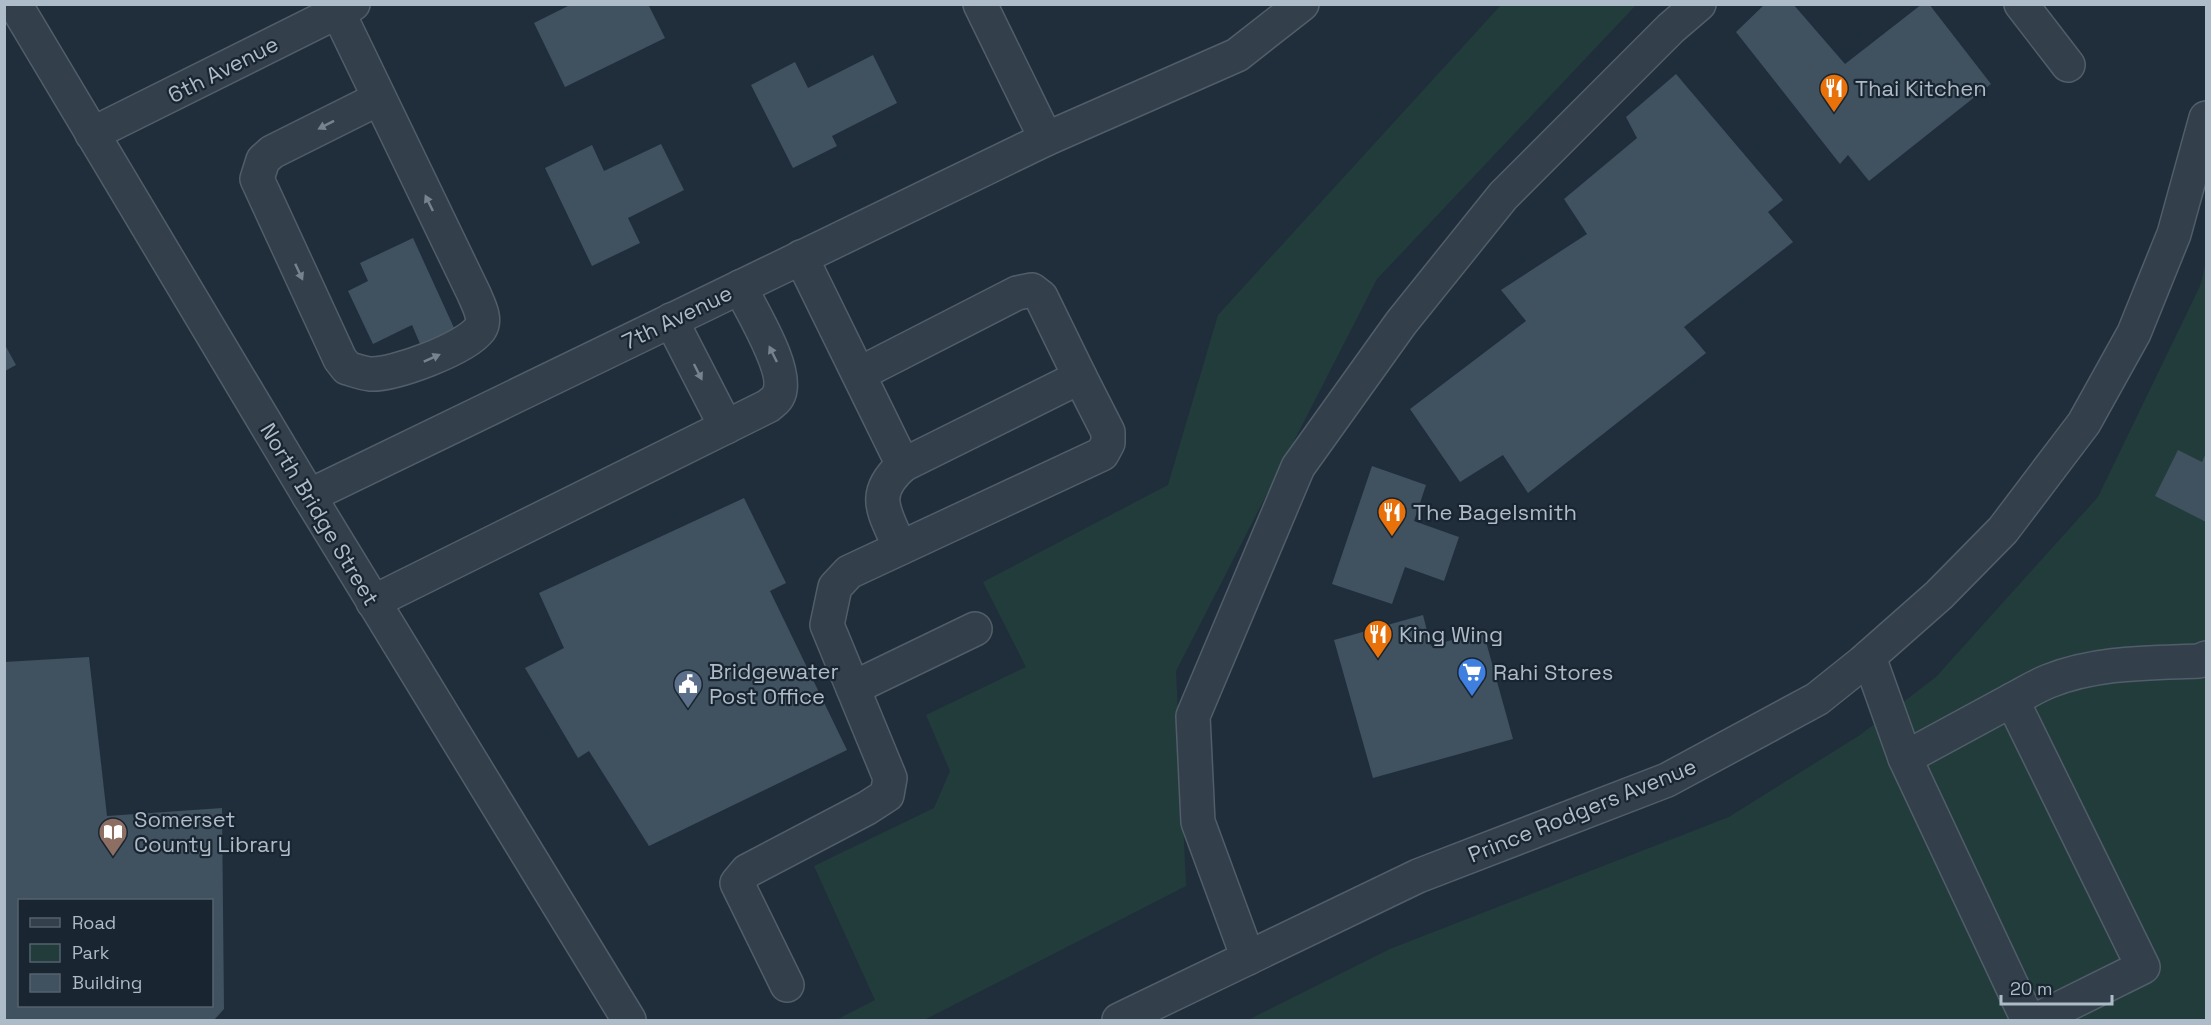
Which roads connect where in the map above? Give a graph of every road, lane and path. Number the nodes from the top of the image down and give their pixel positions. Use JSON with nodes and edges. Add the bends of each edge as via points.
{"nodes":[{"id":1,"x":15,"y":4,"type":"edge"},
{"id":2,"x":980,"y":4,"type":"edge"},
{"id":3,"x":1302,"y":4,"type":"edge"},
{"id":4,"x":1699,"y":4,"type":"edge"},
{"id":5,"x":345,"y":8,"type":"edge"},
{"id":6,"x":2030,"y":10,"type":"edge"},
{"id":7,"x":2068,"y":65,"type":"dead end"},
{"id":8,"x":378,"y":99,"type":"junction"},
{"id":9,"x":2206,"y":118,"type":"edge"},
{"id":10,"x":92,"y":134,"type":"junction"},
{"id":11,"x":1046,"y":138,"type":"junction"},
{"id":12,"x":801,"y":258,"type":"junction"},
{"id":13,"x":740,"y":287,"type":"junction"},
{"id":14,"x":671,"y":320,"type":"junction"},
{"id":15,"x":858,"y":374,"type":"junction"},
{"id":16,"x":1080,"y":377,"type":"junction"},
{"id":17,"x":726,"y":427,"type":"junction"},
{"id":18,"x":903,"y":465,"type":"junction"},
{"id":19,"x":309,"y":496,"type":"junction"},
{"id":20,"x":900,"y":548,"type":"junction"},
{"id":21,"x":373,"y":602,"type":"junction"},
{"id":22,"x":975,"y":629,"type":"dead end"},
{"id":23,"x":1869,"y":657,"type":"junction"},
{"id":24,"x":2206,"y":658,"type":"edge"},
{"id":25,"x":853,"y":688,"type":"junction"},
{"id":26,"x":2012,"y":700,"type":"junction"},
{"id":27,"x":1905,"y":758,"type":"junction"},
{"id":28,"x":1248,"y":958,"type":"junction"},
{"id":29,"x":787,"y":985,"type":"dead end"},
{"id":30,"x":629,"y":1020,"type":"edge"},
{"id":31,"x":1119,"y":1020,"type":"edge"},
{"id":32,"x":2028,"y":1020,"type":"edge"},
{"id":33,"x":2036,"y":1020,"type":"edge"}],
"edges":[{"from":1,"to":10,"type":"street","name":"North Bridge Street"},
{"from":2,"to":11,"type":"street"},
{"from":3,"to":11,"type":"street","name":"7th Avenue","via":[[1237,55]]},
{"from":4,"to":28,"type":"street","via":[[1503,196],[1401,323],[1298,467],[1193,716],[1198,822]]},
{"from":5,"to":8,"type":"street"},
{"from":5,"to":10,"type":"street","name":"6th Avenue"},
{"from":6,"to":7,"type":"street"},
{"from":8,"to":8,"type":"street","one_way":true,"via":[[272,152],[263,160],[257,179],[340,359],[347,368],[371,374],[397,370],[454,347],[480,329],[483,321],[474,294]]},
{"from":9,"to":23,"type":"street","name":"Prince Rodgers Avenue","via":[[2174,234],[2134,333],[2084,423],[2003,530],[1939,595]]},
{"from":10,"to":19,"type":"street","name":"North Bridge Street"},
{"from":11,"to":12,"type":"street","name":"7th Avenue"},
{"from":12,"to":13,"type":"street","name":"7th Avenue"},
{"from":12,"to":15,"type":"street"},
{"from":13,"to":14,"type":"street","name":"7th Avenue"},
{"from":17,"to":13,"type":"street","one_way":true,"via":[[768,406],[778,396],[781,381],[777,362]]},
{"from":14,"to":17,"type":"street","one_way":true},
{"from":14,"to":19,"type":"street","name":"7th Avenue"},
{"from":15,"to":16,"type":"street","via":[[1017,293],[1032,290],[1041,297]]},
{"from":15,"to":18,"type":"street"},
{"from":16,"to":18,"type":"street"},
{"from":16,"to":20,"type":"street","via":[[1108,432],[1102,454]]},
{"from":17,"to":21,"type":"street"},
{"from":18,"to":20,"type":"street","via":[[888,478],[883,491],[884,508]]},
{"from":19,"to":21,"type":"street","name":"North Bridge Street"},
{"from":20,"to":25,"type":"street","via":[[849,572],[835,587],[827,625]]},
{"from":21,"to":30,"type":"street","name":"North Bridge Street"},
{"from":22,"to":25,"type":"street"},
{"from":23,"to":27,"type":"street"},
{"from":23,"to":28,"type":"street","name":"Prince Rodgers Avenue","via":[[1817,699],[1667,780],[1418,876]]},
{"from":24,"to":26,"type":"street","via":[[2084,670],[2048,681]]},
{"from":25,"to":29,"type":"street","via":[[890,778],[887,795],[747,871],[736,883]]},
{"from":26,"to":27,"type":"street"},
{"from":26,"to":33,"type":"street","via":[[2143,967]]},
{"from":27,"to":32,"type":"street"},
{"from":28,"to":31,"type":"street","name":"Prince Rodgers Avenue"}]}
